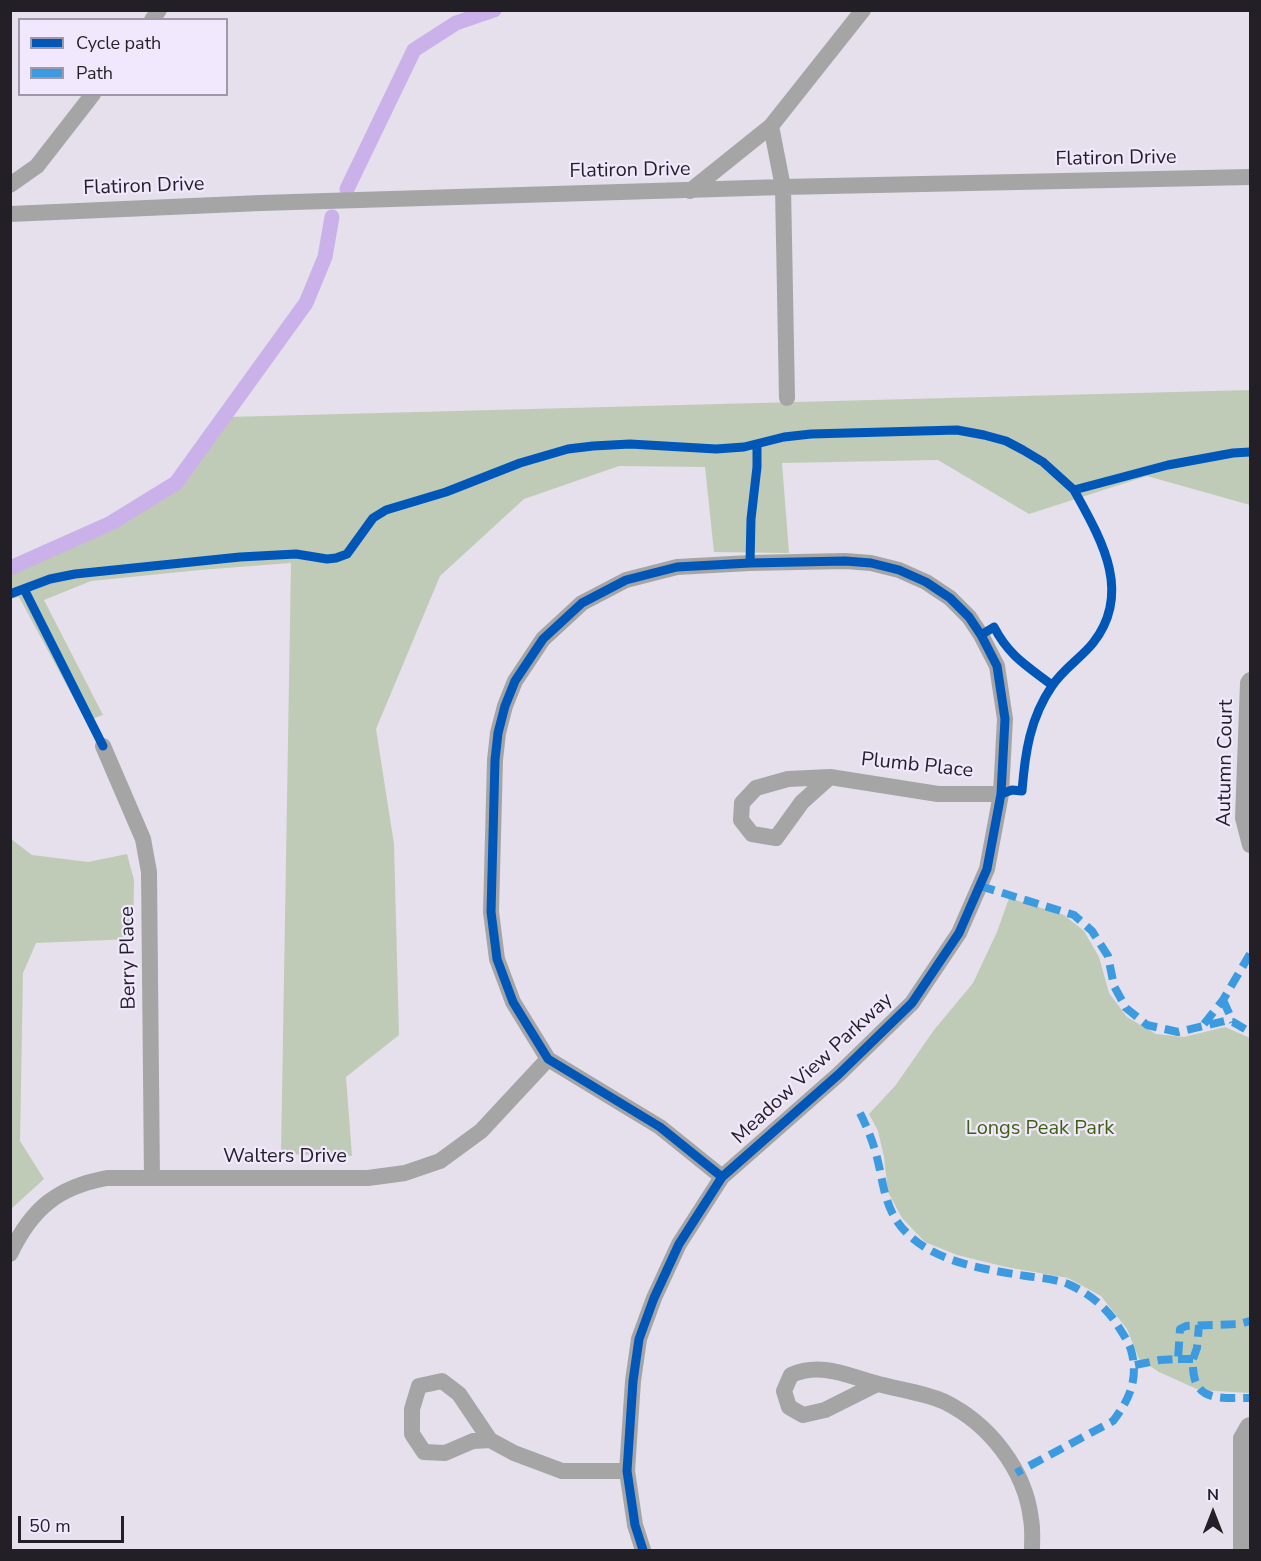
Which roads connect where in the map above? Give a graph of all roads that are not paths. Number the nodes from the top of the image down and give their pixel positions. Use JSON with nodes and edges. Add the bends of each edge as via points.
{"nodes":[{"id":1,"x":863,"y":10,"type":"edge"},
{"id":2,"x":91,"y":96,"type":"edge"},
{"id":3,"x":771,"y":126,"type":"junction"},
{"id":4,"x":1251,"y":177,"type":"edge"},
{"id":5,"x":10,"y":185,"type":"edge"},
{"id":6,"x":783,"y":187,"type":"junction"},
{"id":7,"x":690,"y":191,"type":"junction"},
{"id":8,"x":10,"y":214,"type":"edge"},
{"id":9,"x":787,"y":398,"type":"dead end"},
{"id":10,"x":1251,"y":680,"type":"edge"},
{"id":11,"x":103,"y":746,"type":"dead end"},
{"id":12,"x":830,"y":777,"type":"junction"},
{"id":13,"x":1001,"y":794,"type":"junction"},
{"id":14,"x":1251,"y":845,"type":"edge"},
{"id":15,"x":548,"y":1059,"type":"junction"},
{"id":16,"x":722,"y":1177,"type":"junction"},
{"id":17,"x":152,"y":1178,"type":"junction"},
{"id":18,"x":10,"y":1254,"type":"edge"},
{"id":19,"x":877,"y":1384,"type":"junction"},
{"id":20,"x":1251,"y":1425,"type":"edge"},
{"id":21,"x":490,"y":1440,"type":"junction"},
{"id":22,"x":627,"y":1471,"type":"junction"},
{"id":23,"x":643,"y":1551,"type":"edge"},
{"id":24,"x":1032,"y":1551,"type":"edge"},
{"id":25,"x":1241,"y":1551,"type":"edge"}],
"edges":[{"from":1,"to":3,"type":"street"},
{"from":2,"to":5,"type":"street","via":[[37,165]]},
{"from":3,"to":6,"type":"street"},
{"from":3,"to":7,"type":"street"},
{"from":4,"to":6,"type":"street","name":"Flatiron Drive"},
{"from":6,"to":7,"type":"street","name":"Flatiron Drive"},
{"from":6,"to":9,"type":"street"},
{"from":7,"to":8,"type":"street","name":"Flatiron Drive"},
{"from":10,"to":14,"type":"street","name":"Autumn Court","via":[[1243,818]]},
{"from":11,"to":17,"type":"street","name":"Berry Place","via":[[143,839],[149,872]]},
{"from":12,"to":12,"type":"street","name":"Plumb Place","via":[[788,779],[756,788],[742,803],[741,820],[752,834],[776,838],[802,802]]},
{"from":12,"to":13,"type":"street","name":"Plumb Place","via":[[938,794]]},
{"from":13,"to":15,"type":"street","name":"Meadow View Parkway","via":[[1005,719],[997,666],[969,617],[926,582],[889,567],[845,561],[677,567],[626,580],[582,603],[543,639],[515,681],[498,732],[495,760],[491,912],[497,959],[513,1002]]},
{"from":13,"to":16,"type":"street","name":"Meadow View Parkway","via":[[987,869],[980,886],[959,933],[912,1003],[839,1074]]},
{"from":15,"to":16,"type":"street","name":"Meadow View Parkway","via":[[660,1127]]},
{"from":15,"to":17,"type":"street","name":"Walters Drive","via":[[481,1131],[440,1161],[405,1173],[368,1178]]},
{"from":16,"to":22,"type":"street","name":"Meadow View Parkway","via":[[679,1244],[639,1339]]},
{"from":17,"to":18,"type":"street","name":"Walters Drive","via":[[107,1178],[82,1183],[59,1195],[38,1211]]},
{"from":19,"to":19,"type":"street","via":[[825,1410],[803,1415],[789,1407],[784,1391],[791,1375],[806,1368],[830,1370]]},
{"from":19,"to":24,"type":"street","via":[[944,1401],[976,1422],[1001,1447],[1024,1490],[1031,1519]]},
{"from":20,"to":25,"type":"street","via":[[1241,1438]]},
{"from":21,"to":21,"type":"street","via":[[459,1394],[442,1381],[419,1386],[412,1409],[412,1434],[424,1452],[445,1453],[473,1441]]},
{"from":21,"to":22,"type":"street","via":[[562,1471]]},
{"from":22,"to":23,"type":"street","name":"Meadow View Parkway"}]}
